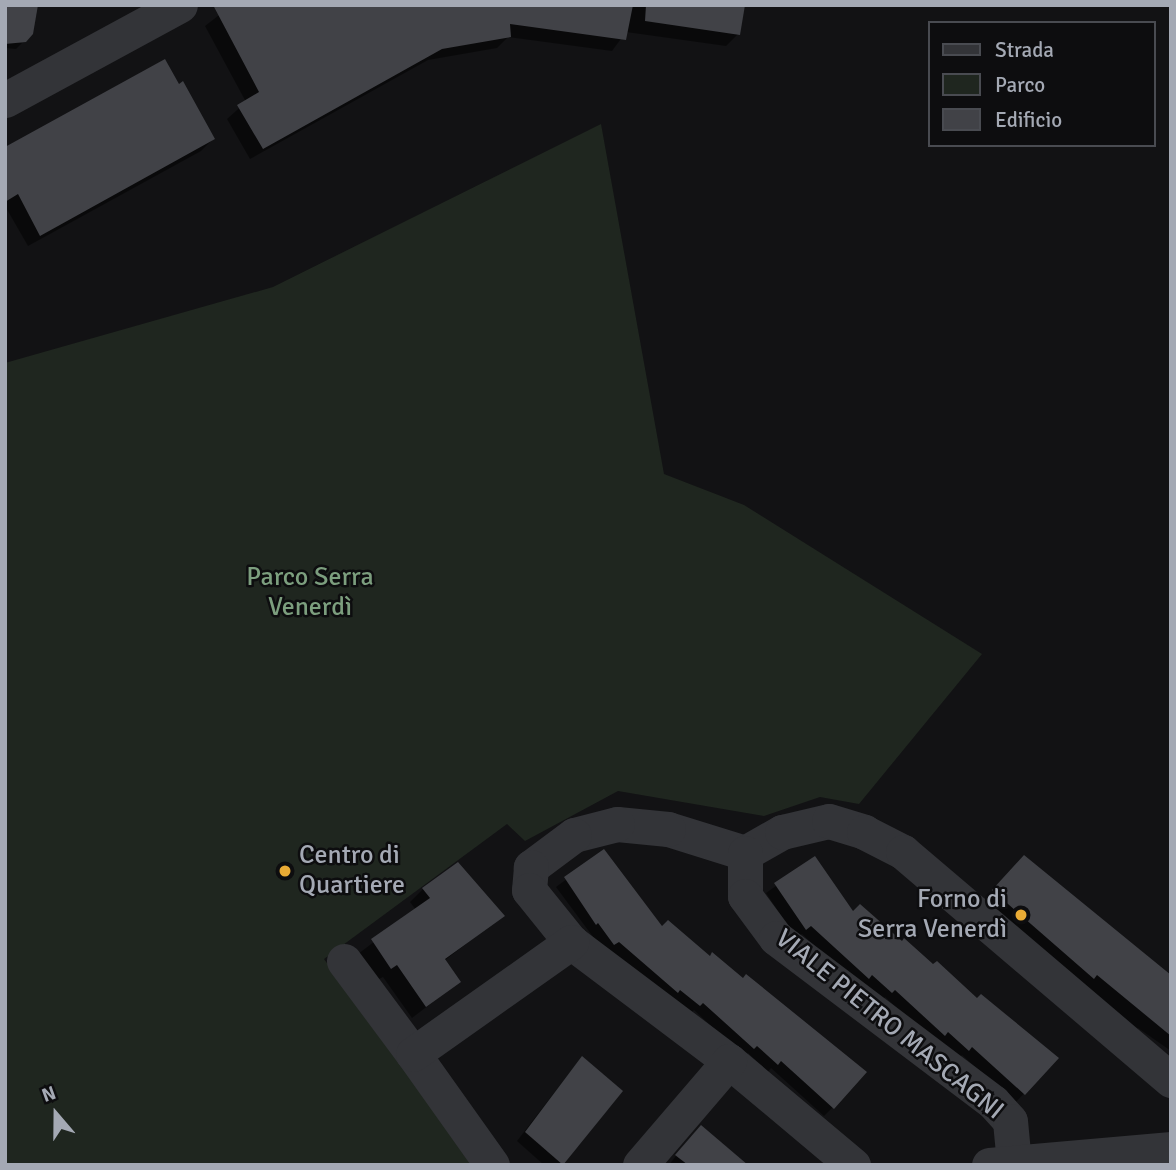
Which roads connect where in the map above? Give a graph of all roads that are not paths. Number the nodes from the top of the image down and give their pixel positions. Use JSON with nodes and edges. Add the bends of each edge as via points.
{"nodes":[{"id":1,"x":180,"y":5,"type":"edge"},
{"id":2,"x":5,"y":100,"type":"edge"},
{"id":3,"x":745,"y":853,"type":"junction"},
{"id":4,"x":571,"y":942,"type":"junction"},
{"id":5,"x":344,"y":961,"type":"dead end"},
{"id":6,"x":413,"y":1054,"type":"junction"},
{"id":7,"x":729,"y":1061,"type":"junction"},
{"id":8,"x":1171,"y":1080,"type":"edge"},
{"id":9,"x":1171,"y":1149,"type":"edge"},
{"id":10,"x":1059,"y":1162,"type":"edge"},
{"id":11,"x":1001,"y":1164,"type":"edge"},
{"id":12,"x":492,"y":1165,"type":"edge"},
{"id":13,"x":640,"y":1165,"type":"edge"},
{"id":14,"x":853,"y":1165,"type":"edge"}],
"edges":[{"from":1,"to":2,"type":"street"},
{"from":3,"to":4,"type":"street","via":[[668,829],[617,824],[574,835],[531,867],[529,890]]},
{"from":3,"to":8,"type":"street","via":[[782,832],[829,821],[903,852]]},
{"from":3,"to":11,"type":"street","name":"VIALE PIETRO MASCAGNI","via":[[745,896],[776,938],[993,1102],[1010,1121]]},
{"from":4,"to":6,"type":"street"},
{"from":4,"to":7,"type":"street"},
{"from":5,"to":6,"type":"street"},
{"from":6,"to":12,"type":"street"},
{"from":7,"to":13,"type":"street"},
{"from":7,"to":14,"type":"street"},
{"from":9,"to":10,"type":"street"},
{"from":10,"to":11,"type":"street"}]}
